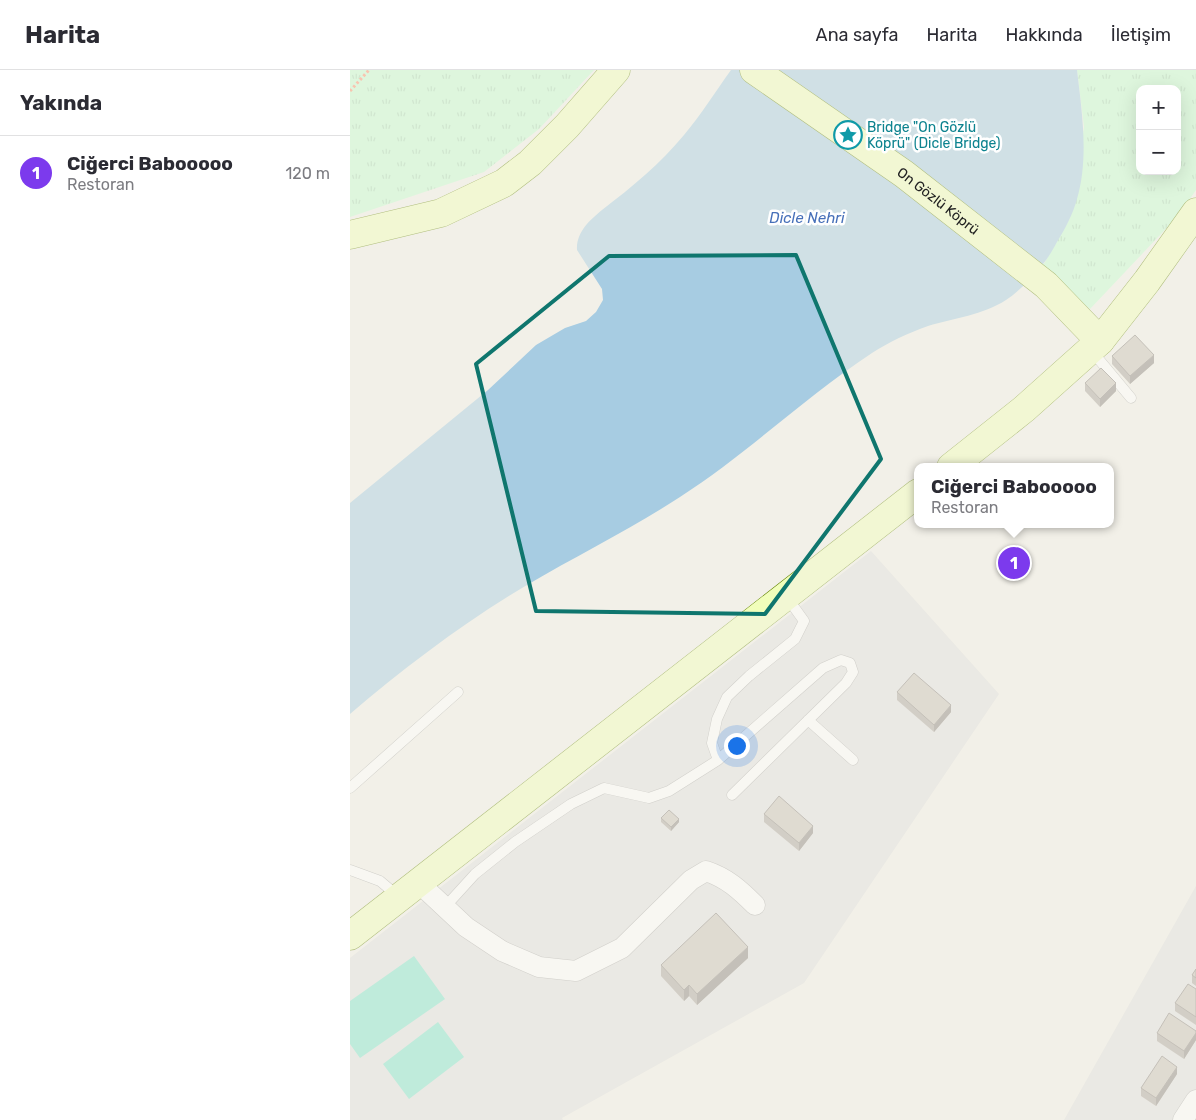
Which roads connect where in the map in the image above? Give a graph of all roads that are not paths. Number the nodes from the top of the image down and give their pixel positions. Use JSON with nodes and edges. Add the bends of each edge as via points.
{"nodes":[{"id":1,"x":616,"y":70,"type":"edge"},
{"id":2,"x":754,"y":70,"type":"edge"},
{"id":3,"x":1196,"y":212,"type":"edge"},
{"id":4,"x":350,"y":236,"type":"edge"},
{"id":5,"x":1095,"y":345,"type":"junction"},
{"id":6,"x":1131,"y":398,"type":"dead end"},
{"id":7,"x":956,"y":463,"type":"edge"},
{"id":8,"x":914,"y":496,"type":"edge"},
{"id":9,"x":786,"y":596,"type":"junction"},
{"id":10,"x":458,"y":692,"type":"dead end"},
{"id":11,"x":808,"y":720,"type":"junction"},
{"id":12,"x":718,"y":760,"type":"junction"},
{"id":13,"x":852,"y":760,"type":"dead end"},
{"id":14,"x":350,"y":788,"type":"edge"},
{"id":15,"x":732,"y":795,"type":"dead end"},
{"id":16,"x":350,"y":870,"type":"edge"},
{"id":17,"x":409,"y":890,"type":"junction"},
{"id":18,"x":755,"y":905,"type":"dead end"},
{"id":19,"x":445,"y":907,"type":"junction"},
{"id":20,"x":350,"y":936,"type":"edge"},
{"id":21,"x":1196,"y":1100,"type":"edge"},
{"id":22,"x":1183,"y":1120,"type":"edge"}],
"edges":[{"from":1,"to":4,"type":"street","via":[[567,126],[530,163],[504,183],[441,213]]},
{"from":2,"to":5,"type":"street","name":"On Gözlü Köprü","via":[[904,174],[1046,285]]},
{"from":3,"to":5,"type":"street","via":[[1147,281]]},
{"from":5,"to":6,"type":"lane"},
{"from":5,"to":7,"type":"street","via":[[1024,409]]},
{"from":8,"to":9,"type":"street"},
{"from":9,"to":12,"type":"lane","via":[[804,621],[795,639],[727,698],[717,718],[712,743]]},
{"from":9,"to":17,"type":"street"},
{"from":10,"to":14,"type":"lane"},
{"from":11,"to":12,"type":"lane","via":[[846,683],[853,672],[850,663],[841,660],[823,668]]},
{"from":11,"to":13,"type":"lane"},
{"from":11,"to":15,"type":"lane"},
{"from":12,"to":19,"type":"lane","via":[[669,791],[650,798],[604,788],[571,804],[475,874]]},
{"from":16,"to":17,"type":"lane"},
{"from":17,"to":19,"type":"street"},
{"from":17,"to":20,"type":"street"},
{"from":18,"to":19,"type":"street","via":[[721,876],[706,871],[691,880],[622,948],[576,971],[539,967],[502,951],[466,928]]},
{"from":21,"to":22,"type":"street"}]}
